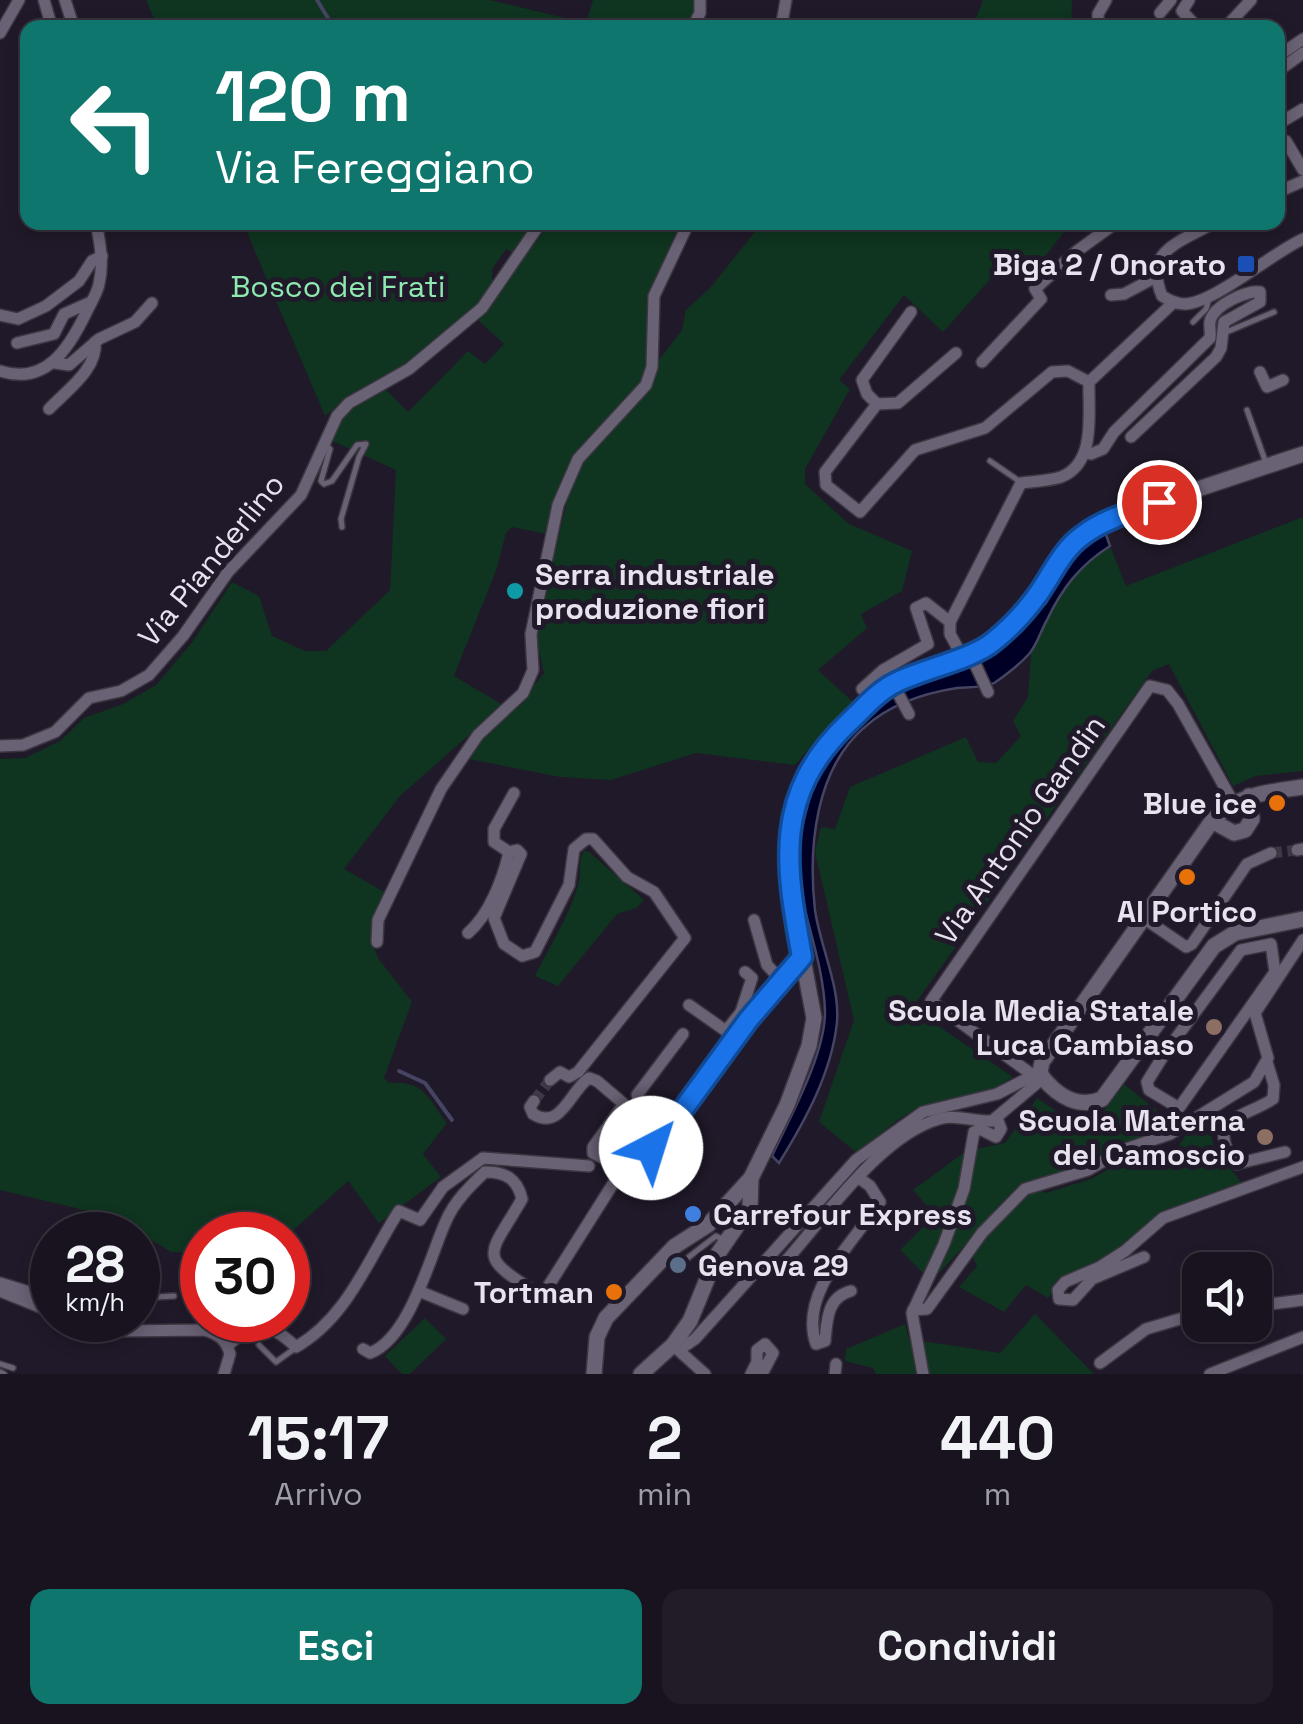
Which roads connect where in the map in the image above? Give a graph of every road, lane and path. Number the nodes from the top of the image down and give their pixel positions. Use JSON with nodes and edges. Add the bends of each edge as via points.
{"nodes":[{"id":1,"x":19,"y":0,"type":"edge"},
{"id":2,"x":1171,"y":0,"type":"edge"},
{"id":3,"x":1189,"y":0,"type":"edge"},
{"id":4,"x":1251,"y":0,"type":"edge"},
{"id":5,"x":1160,"y":13,"type":"dead end"},
{"id":6,"x":1191,"y":20,"type":"edge"},
{"id":7,"x":1232,"y":20,"type":"edge"},
{"id":8,"x":0,"y":33,"type":"edge"},
{"id":9,"x":1285,"y":141,"type":"edge"},
{"id":10,"x":1303,"y":170,"type":"edge"},
{"id":11,"x":97,"y":230,"type":"edge"},
{"id":12,"x":536,"y":230,"type":"edge"},
{"id":13,"x":684,"y":230,"type":"edge"},
{"id":14,"x":1105,"y":230,"type":"edge"},
{"id":15,"x":1202,"y":230,"type":"edge"},
{"id":16,"x":1303,"y":239,"type":"edge"},
{"id":17,"x":102,"y":256,"type":"junction"},
{"id":18,"x":1154,"y":278,"type":"junction"},
{"id":19,"x":1111,"y":294,"type":"dead end"},
{"id":20,"x":1210,"y":296,"type":"junction"},
{"id":21,"x":91,"y":302,"type":"junction"},
{"id":22,"x":1174,"y":302,"type":"junction"},
{"id":23,"x":152,"y":303,"type":"dead end"},
{"id":24,"x":911,"y":312,"type":"dead end"},
{"id":25,"x":1274,"y":312,"type":"dead end"},
{"id":26,"x":0,"y":316,"type":"edge"},
{"id":27,"x":1194,"y":322,"type":"dead end"},
{"id":28,"x":1221,"y":334,"type":"junction"},
{"id":29,"x":95,"y":342,"type":"junction"},
{"id":30,"x":17,"y":343,"type":"dead end"},
{"id":31,"x":956,"y":353,"type":"dead end"},
{"id":32,"x":982,"y":362,"type":"dead end"},
{"id":33,"x":55,"y":363,"type":"junction"},
{"id":34,"x":0,"y":371,"type":"edge"},
{"id":35,"x":1260,"y":372,"type":"dead end"},
{"id":36,"x":1283,"y":380,"type":"dead end"},
{"id":37,"x":1089,"y":382,"type":"junction"},
{"id":38,"x":877,"y":404,"type":"junction"},
{"id":39,"x":49,"y":409,"type":"dead end"},
{"id":40,"x":1248,"y":410,"type":"dead end"},
{"id":41,"x":1131,"y":437,"type":"dead end"},
{"id":42,"x":324,"y":441,"type":"junction"},
{"id":43,"x":1085,"y":452,"type":"junction"},
{"id":44,"x":1303,"y":454,"type":"edge"},
{"id":45,"x":990,"y":462,"type":"dead end"},
{"id":46,"x":1268,"y":466,"type":"junction"},
{"id":47,"x":1021,"y":483,"type":"junction"},
{"id":48,"x":342,"y":527,"type":"dead end"},
{"id":49,"x":950,"y":622,"type":"junction"},
{"id":50,"x":969,"y":656,"type":"junction"},
{"id":51,"x":895,"y":687,"type":"junction"},
{"id":52,"x":862,"y":689,"type":"dead end"},
{"id":53,"x":987,"y":689,"type":"dead end"},
{"id":54,"x":906,"y":710,"type":"dead end"},
{"id":55,"x":0,"y":746,"type":"edge"},
{"id":56,"x":1303,"y":787,"type":"edge"},
{"id":57,"x":514,"y":793,"type":"dead end"},
{"id":58,"x":1249,"y":796,"type":"junction"},
{"id":59,"x":1233,"y":802,"type":"junction"},
{"id":60,"x":1212,"y":821,"type":"junction"},
{"id":61,"x":509,"y":852,"type":"junction"},
{"id":62,"x":1271,"y":853,"type":"tunnel mouth"},
{"id":63,"x":1142,"y":917,"type":"junction"},
{"id":64,"x":1303,"y":919,"type":"edge"},
{"id":65,"x":754,"y":920,"type":"dead end"},
{"id":66,"x":468,"y":933,"type":"dead end"},
{"id":67,"x":1303,"y":940,"type":"edge"},
{"id":68,"x":377,"y":942,"type":"dead end"},
{"id":69,"x":1272,"y":944,"type":"joint"},
{"id":70,"x":802,"y":957,"type":"junction"},
{"id":71,"x":745,"y":972,"type":"dead end"},
{"id":72,"x":782,"y":981,"type":"junction"},
{"id":73,"x":689,"y":1005,"type":"dead end"},
{"id":74,"x":745,"y":1015,"type":"junction"},
{"id":75,"x":683,"y":1034,"type":"dead end"},
{"id":76,"x":1267,"y":1062,"type":"junction"},
{"id":77,"x":1039,"y":1075,"type":"junction"},
{"id":78,"x":550,"y":1080,"type":"tunnel mouth"},
{"id":79,"x":534,"y":1101,"type":"dead end"},
{"id":80,"x":997,"y":1118,"type":"junction"},
{"id":81,"x":668,"y":1130,"type":"junction"},
{"id":82,"x":1284,"y":1152,"type":"dead end"},
{"id":83,"x":589,"y":1166,"type":"dead end"},
{"id":84,"x":1303,"y":1167,"type":"edge"},
{"id":85,"x":623,"y":1168,"type":"junction"},
{"id":86,"x":751,"y":1178,"type":"junction"},
{"id":87,"x":859,"y":1178,"type":"junction"},
{"id":88,"x":717,"y":1215,"type":"junction"},
{"id":89,"x":738,"y":1226,"type":"junction"},
{"id":90,"x":726,"y":1242,"type":"junction"},
{"id":91,"x":1144,"y":1257,"type":"dead end"},
{"id":92,"x":685,"y":1260,"type":"dead end"},
{"id":93,"x":776,"y":1272,"type":"dead end"},
{"id":94,"x":0,"y":1283,"type":"edge"},
{"id":95,"x":851,"y":1291,"type":"dead end"},
{"id":96,"x":0,"y":1292,"type":"edge"},
{"id":97,"x":30,"y":1292,"type":"edge"},
{"id":98,"x":421,"y":1292,"type":"junction"},
{"id":99,"x":174,"y":1296,"type":"dead end"},
{"id":100,"x":160,"y":1297,"type":"edge"},
{"id":101,"x":1303,"y":1300,"type":"edge"},
{"id":102,"x":30,"y":1304,"type":"edge"},
{"id":103,"x":1272,"y":1304,"type":"edge"},
{"id":104,"x":463,"y":1309,"type":"dead end"},
{"id":105,"x":913,"y":1310,"type":"junction"},
{"id":106,"x":1182,"y":1318,"type":"edge"},
{"id":107,"x":160,"y":1330,"type":"edge"},
{"id":108,"x":1303,"y":1337,"type":"edge"},
{"id":109,"x":228,"y":1345,"type":"junction"},
{"id":110,"x":258,"y":1345,"type":"dead end"},
{"id":111,"x":296,"y":1348,"type":"junction"},
{"id":112,"x":676,"y":1348,"type":"junction"},
{"id":113,"x":364,"y":1349,"type":"dead end"},
{"id":114,"x":0,"y":1364,"type":"edge"},
{"id":115,"x":1100,"y":1364,"type":"dead end"},
{"id":116,"x":13,"y":1368,"type":"dead end"},
{"id":117,"x":224,"y":1374,"type":"edge"},
{"id":118,"x":594,"y":1374,"type":"edge"},
{"id":119,"x":641,"y":1374,"type":"edge"},
{"id":120,"x":705,"y":1374,"type":"edge"},
{"id":121,"x":751,"y":1374,"type":"edge"},
{"id":122,"x":762,"y":1374,"type":"edge"},
{"id":123,"x":923,"y":1374,"type":"edge"},
{"id":124,"x":1210,"y":1374,"type":"edge"}],
"edges":[{"from":1,"to":8,"type":"street"},
{"from":2,"to":5,"type":"street"},
{"from":3,"to":6,"type":"street","via":[[1182,10]]},
{"from":4,"to":7,"type":"street"},
{"from":9,"to":10,"type":"street"},
{"from":11,"to":17,"type":"street"},
{"from":12,"to":42,"type":"street","name":"Via Pianderlino","via":[[482,308],[409,369],[349,403]]},
{"from":13,"to":68,"type":"street","via":[[654,296],[646,385],[578,459],[558,505],[531,634],[533,670],[522,693],[478,735],[441,789],[378,920]]},
{"from":14,"to":32,"type":"street","via":[[1035,290],[1040,299]]},
{"from":15,"to":18,"type":"street","via":[[1156,262]]},
{"from":16,"to":20,"type":"street"},
{"from":17,"to":21,"type":"street"},
{"from":17,"to":26,"type":"street","via":[[46,306],[18,319]]},
{"from":18,"to":19,"type":"street"},
{"from":18,"to":22,"type":"street","via":[[1162,296]]},
{"from":20,"to":22,"type":"street"},
{"from":20,"to":27,"type":"lane"},
{"from":21,"to":30,"type":"street","via":[[64,314],[54,334]]},
{"from":21,"to":33,"type":"street"},
{"from":22,"to":37,"type":"street"},
{"from":23,"to":29,"type":"street","via":[[136,322]]},
{"from":24,"to":38,"type":"street","via":[[862,380]]},
{"from":25,"to":28,"type":"lane"},
{"from":28,"to":41,"type":"street","via":[[1216,357]]},
{"from":28,"to":43,"type":"street","via":[[1226,320],[1260,302],[1260,292],[1221,307],[1210,321],[1210,338],[1103,449]]},
{"from":29,"to":33,"type":"street","via":[[69,365]]},
{"from":29,"to":39,"type":"street","via":[[89,367]]},
{"from":31,"to":38,"type":"street","via":[[898,404]]},
{"from":33,"to":34,"type":"street","via":[[34,373]]},
{"from":35,"to":36,"type":"street","via":[[1267,386]]},
{"from":37,"to":38,"type":"street","via":[[1068,371],[1052,372],[984,428],[916,450],[860,512],[826,485],[825,472]]},
{"from":37,"to":43,"type":"street"},
{"from":40,"to":46,"type":"lane"},
{"from":42,"to":48,"type":"lane","via":[[330,450],[324,484],[357,445],[366,444]]},
{"from":42,"to":55,"type":"street","name":"Via Pianderlino","via":[[301,495],[228,572],[149,675],[122,691],[90,698],[56,732],[24,746]]},
{"from":43,"to":47,"type":"street","via":[[1061,477]]},
{"from":44,"to":46,"type":"street"},
{"from":45,"to":47,"type":"lane"},
{"from":46,"to":50,"type":"street","via":[[1123,514],[1082,535],[992,644]]},
{"from":47,"to":49,"type":"street"},
{"from":49,"to":50,"type":"street","via":[[950,634]]},
{"from":49,"to":52,"type":"street","via":[[926,603],[916,608],[928,644]]},
{"from":50,"to":51,"type":"street"},
{"from":50,"to":53,"type":"street"},
{"from":51,"to":54,"type":"street"},
{"from":51,"to":70,"type":"street","via":[[832,738],[794,808],[788,836],[791,895]]},
{"from":56,"to":58,"type":"street"},
{"from":57,"to":61,"type":"street","via":[[494,829],[494,842]]},
{"from":58,"to":59,"type":"street"},
{"from":58,"to":60,"type":"street","via":[[1252,820],[1245,830],[1234,833]]},
{"from":59,"to":60,"type":"street"},
{"from":59,"to":77,"type":"street","name":"Via Antonio Gandin","via":[[1178,704],[1166,690],[1150,686],[931,1002]]},
{"from":60,"to":63,"type":"street"},
{"from":61,"to":66,"type":"street","via":[[479,923]]},
{"from":61,"to":78,"type":"street","via":[[516,850],[520,860],[494,918],[504,944],[522,956],[535,952],[568,886],[574,849],[586,839],[626,877],[654,892],[685,938],[578,1072]]},
{"from":62,"to":63,"type":"street","via":[[1247,864],[1186,947]]},
{"from":63,"to":77,"type":"street"},
{"from":64,"to":77,"type":"street","via":[[1235,933],[1214,946],[1102,1099],[1074,1102]]},
{"from":65,"to":72,"type":"street","via":[[767,965]]},
{"from":67,"to":76,"type":"street","via":[[1255,1013]]},
{"from":69,"to":69,"type":"street","via":[[1241,950],[1165,1053],[1149,1090],[1178,1108],[1274,972]]},
{"from":70,"to":72,"type":"street"},
{"from":70,"to":86,"type":"street","via":[[814,1018],[809,1046]]},
{"from":71,"to":74,"type":"street","via":[[752,986]]},
{"from":72,"to":74,"type":"street"},
{"from":73,"to":74,"type":"street","via":[[726,1031]]},
{"from":74,"to":81,"type":"street"},
{"from":75,"to":81,"type":"street","via":[[637,1094],[642,1108]]},
{"from":76,"to":82,"type":"street","via":[[1273,1099],[1240,1114],[1224,1134],[1236,1164]]},
{"from":76,"to":105,"type":"street","via":[[1254,1082],[1170,1134],[1025,1189],[974,1242],[927,1309]]},
{"from":77,"to":80,"type":"street"},
{"from":77,"to":112,"type":"street","via":[[997,1094],[923,1112],[856,1160],[695,1339]]},
{"from":79,"to":85,"type":"street","via":[[532,1114],[549,1118],[560,1114],[583,1082],[597,1080],[624,1104],[593,1153]]},
{"from":80,"to":87,"type":"street","via":[[958,1116],[924,1124]]},
{"from":80,"to":105,"type":"street","via":[[996,1137],[974,1132],[964,1189]]},
{"from":81,"to":85,"type":"street"},
{"from":83,"to":111,"type":"street","via":[[483,1158],[443,1187],[420,1220],[399,1212],[336,1313]]},
{"from":84,"to":91,"type":"street","via":[[1162,1218],[1100,1267],[1065,1282],[1059,1299],[1071,1302],[1092,1279]]},
{"from":85,"to":98,"type":"street","via":[[544,1292],[494,1260],[493,1249],[522,1198],[500,1172],[485,1172],[450,1213]]},
{"from":86,"to":88,"type":"street"},
{"from":86,"to":89,"type":"street","via":[[750,1207]]},
{"from":87,"to":93,"type":"street"},
{"from":87,"to":95,"type":"street","via":[[880,1202],[819,1292],[816,1344],[826,1340],[833,1301]]},
{"from":88,"to":89,"type":"street"},
{"from":88,"to":118,"type":"street","via":[[674,1246],[606,1318]]},
{"from":89,"to":90,"type":"street"},
{"from":90,"to":92,"type":"lane","via":[[716,1236]]},
{"from":90,"to":112,"type":"street"},
{"from":94,"to":97,"type":"street"},
{"from":96,"to":102,"type":"street"},
{"from":98,"to":104,"type":"street"},
{"from":98,"to":113,"type":"street","via":[[378,1350]]},
{"from":99,"to":100,"type":"lane"},
{"from":101,"to":103,"type":"street"},
{"from":105,"to":123,"type":"street"},
{"from":106,"to":115,"type":"street","via":[[1146,1329]]},
{"from":107,"to":109,"type":"street","via":[[204,1330]]},
{"from":108,"to":124,"type":"street"},
{"from":109,"to":111,"type":"street","via":[[247,1331],[270,1327]]},
{"from":109,"to":117,"type":"street"},
{"from":110,"to":111,"type":"lane","via":[[276,1362]]},
{"from":112,"to":119,"type":"street"},
{"from":112,"to":120,"type":"street"},
{"from":114,"to":116,"type":"lane"},
{"from":121,"to":122,"type":"street","via":[[765,1344],[772,1353]]}]}
